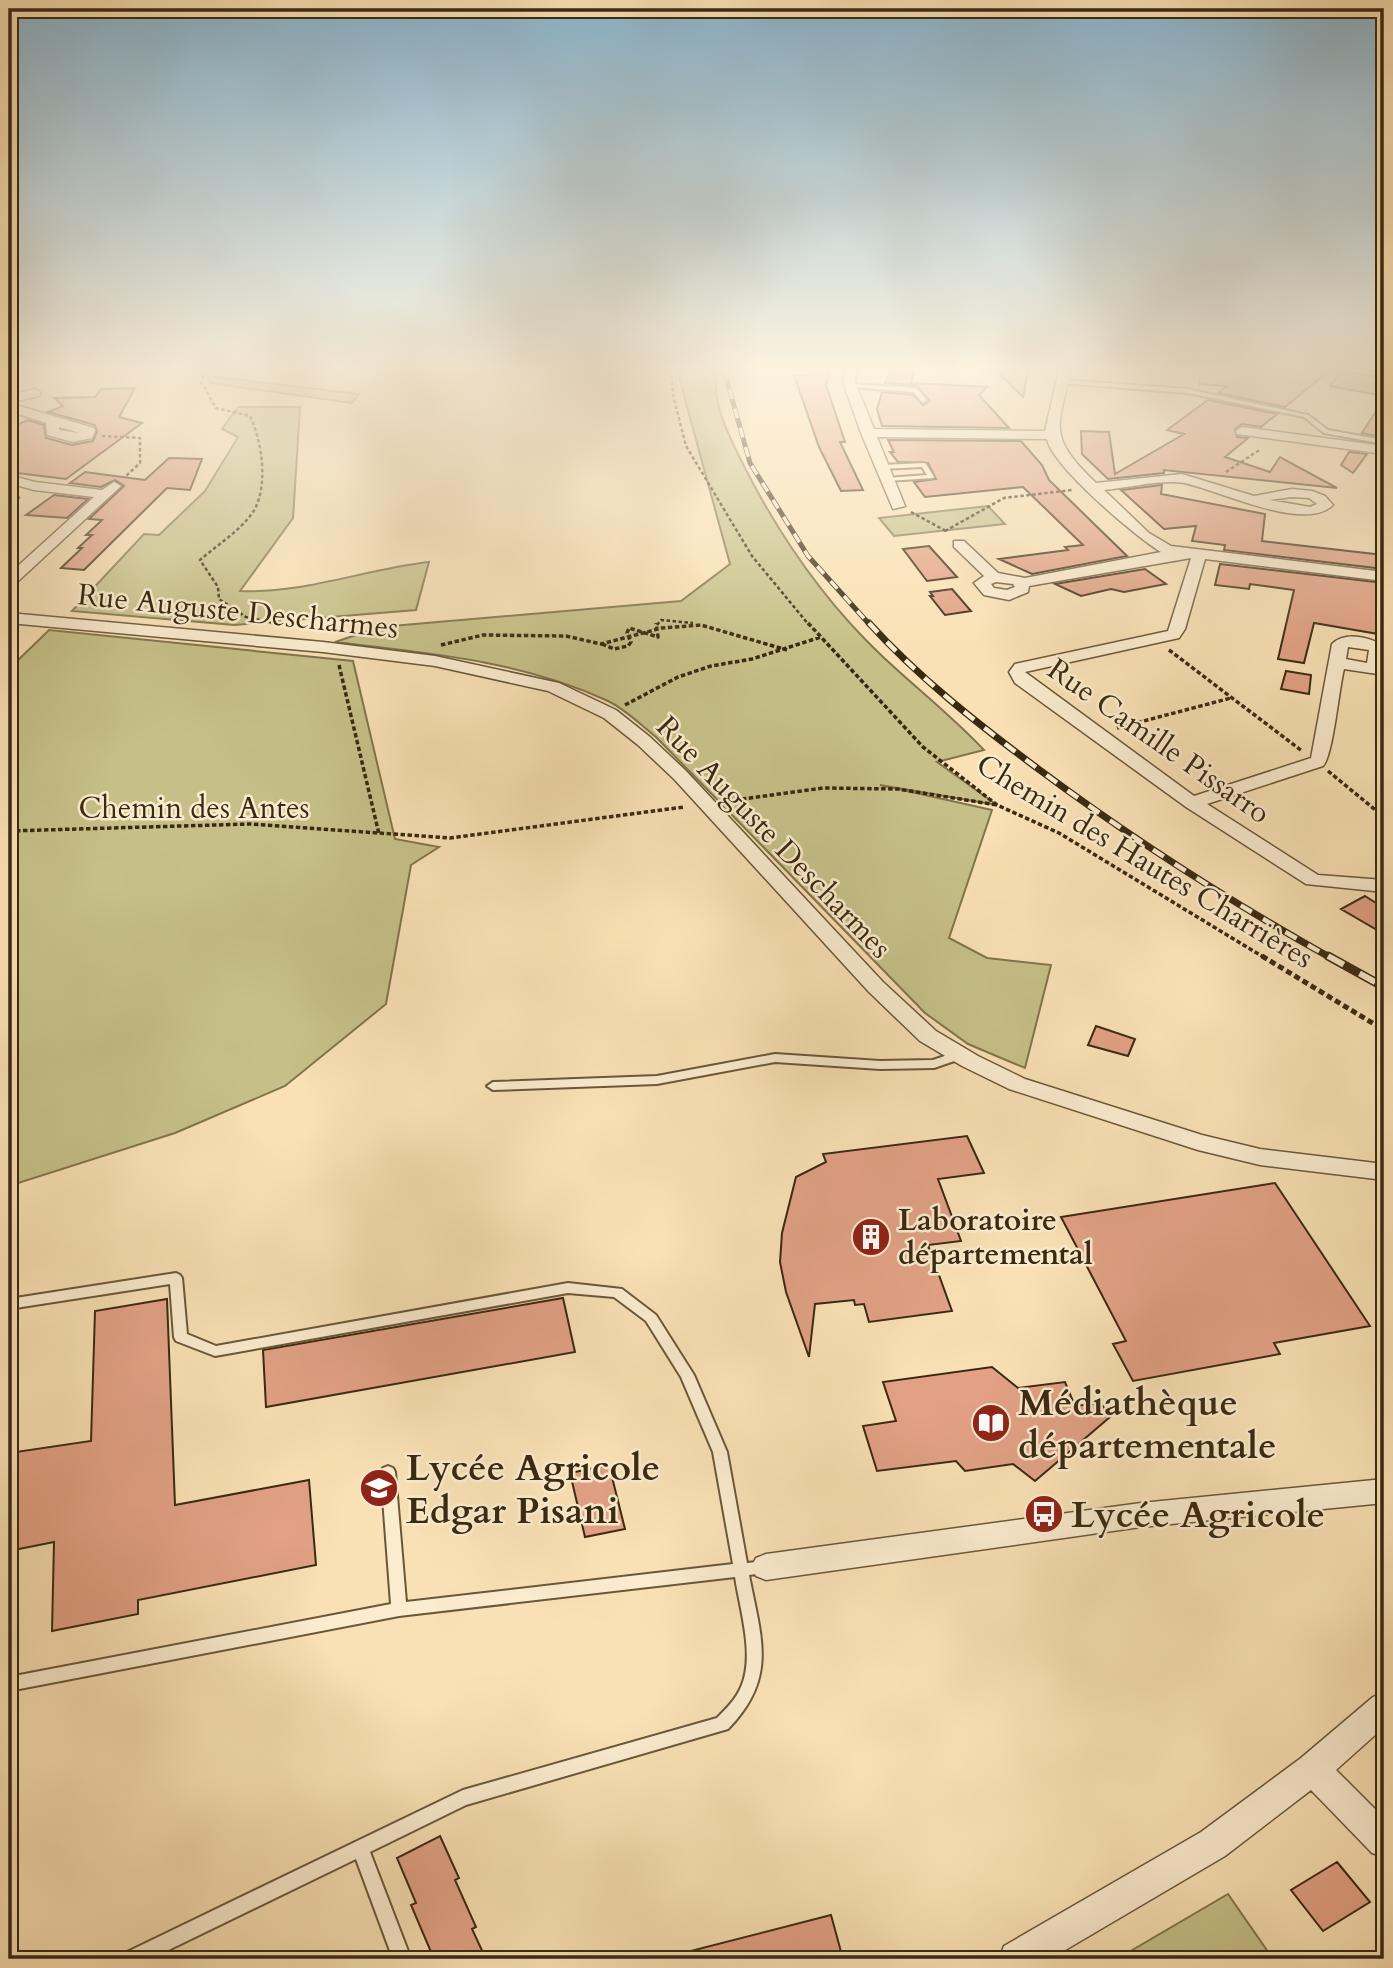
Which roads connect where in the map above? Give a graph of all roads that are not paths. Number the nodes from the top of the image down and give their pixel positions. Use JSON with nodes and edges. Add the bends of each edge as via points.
{"nodes":[{"id":1,"x":880,"y":462,"type":"edge"},
{"id":2,"x":1069,"y":462,"type":"edge"},
{"id":3,"x":1226,"y":472,"type":"road end"},
{"id":4,"x":885,"y":473,"type":"junction"},
{"id":5,"x":9,"y":479,"type":"edge"},
{"id":6,"x":1204,"y":484,"type":"junction"},
{"id":7,"x":1093,"y":487,"type":"junction"},
{"id":8,"x":1253,"y":499,"type":"dead end"},
{"id":9,"x":898,"y":506,"type":"road end"},
{"id":10,"x":959,"y":544,"type":"dead end"},
{"id":11,"x":1190,"y":553,"type":"junction"},
{"id":12,"x":1384,"y":577,"type":"edge"},
{"id":13,"x":9,"y":582,"type":"edge"},
{"id":14,"x":9,"y":618,"type":"edge"},
{"id":15,"x":1337,"y":663,"type":"junction"},
{"id":16,"x":1379,"y":670,"type":"edge"},
{"id":17,"x":1192,"y":803,"type":"junction"},
{"id":18,"x":1384,"y":886,"type":"edge"},
{"id":19,"x":959,"y":1055,"type":"junction"},
{"id":20,"x":493,"y":1086,"type":"dead end"},
{"id":21,"x":1384,"y":1172,"type":"edge"},
{"id":22,"x":9,"y":1304,"type":"edge"},
{"id":23,"x":388,"y":1472,"type":"dead end"},
{"id":24,"x":1384,"y":1491,"type":"edge"},
{"id":25,"x":753,"y":1569,"type":"junction"},
{"id":26,"x":399,"y":1609,"type":"junction"},
{"id":27,"x":9,"y":1684,"type":"edge"},
{"id":28,"x":1384,"y":1707,"type":"edge"},
{"id":29,"x":1313,"y":1769,"type":"junction"},
{"id":30,"x":1384,"y":1841,"type":"edge"},
{"id":31,"x":360,"y":1849,"type":"junction"},
{"id":32,"x":131,"y":1959,"type":"edge"},
{"id":33,"x":402,"y":1959,"type":"edge"},
{"id":34,"x":1017,"y":1959,"type":"edge"}],
"edges":[{"from":1,"to":4,"type":"street"},
{"from":2,"to":7,"type":"street"},
{"from":3,"to":6,"type":"street"},
{"from":4,"to":4,"type":"lane","via":[[931,477],[924,465]]},
{"from":4,"to":9,"type":"street"},
{"from":5,"to":13,"type":"street","via":[[34,486],[109,490]]},
{"from":6,"to":7,"type":"street","via":[[1182,478]]},
{"from":6,"to":8,"type":"street"},
{"from":7,"to":11,"type":"street","via":[[1144,536],[1166,549]]},
{"from":10,"to":11,"type":"street","via":[[994,577],[984,580],[982,586],[995,594],[1020,592],[1022,583]]},
{"from":11,"to":12,"type":"street"},
{"from":11,"to":17,"type":"street","name":"Rue Camille Pissarro","via":[[1177,629],[1172,635],[1021,667],[1017,672],[1093,734]]},
{"from":14,"to":19,"type":"street","name":"Rue Auguste Descharmes","via":[[335,649],[495,672],[553,687],[610,714],[680,775],[876,988],[928,1036]]},
{"from":15,"to":16,"type":"street"},
{"from":15,"to":16,"type":"street","via":[[1340,644],[1370,644],[1377,648]]},
{"from":15,"to":17,"type":"street","via":[[1317,762]]},
{"from":17,"to":18,"type":"street","name":"Rue Camille Pissarro","via":[[1313,880]]},
{"from":19,"to":20,"type":"lane","via":[[934,1064],[880,1065],[775,1058],[657,1080]]},
{"from":19,"to":21,"type":"street","name":"Rue Auguste Descharmes","via":[[1017,1084],[1198,1142],[1272,1159]]},
{"from":22,"to":25,"type":"lane","via":[[176,1278],[181,1337],[215,1351],[568,1288],[617,1292],[651,1318],[687,1375],[720,1452]]},
{"from":23,"to":26,"type":"lane"},
{"from":24,"to":25,"type":"street","via":[[1141,1515]]},
{"from":25,"to":26,"type":"lane"},
{"from":25,"to":31,"type":"lane","via":[[755,1671],[744,1702],[722,1724],[463,1798]]},
{"from":26,"to":27,"type":"lane"},
{"from":28,"to":29,"type":"street"},
{"from":29,"to":30,"type":"street"},
{"from":29,"to":34,"type":"street","via":[[1213,1844]]},
{"from":31,"to":32,"type":"lane"},
{"from":31,"to":33,"type":"lane"}]}
